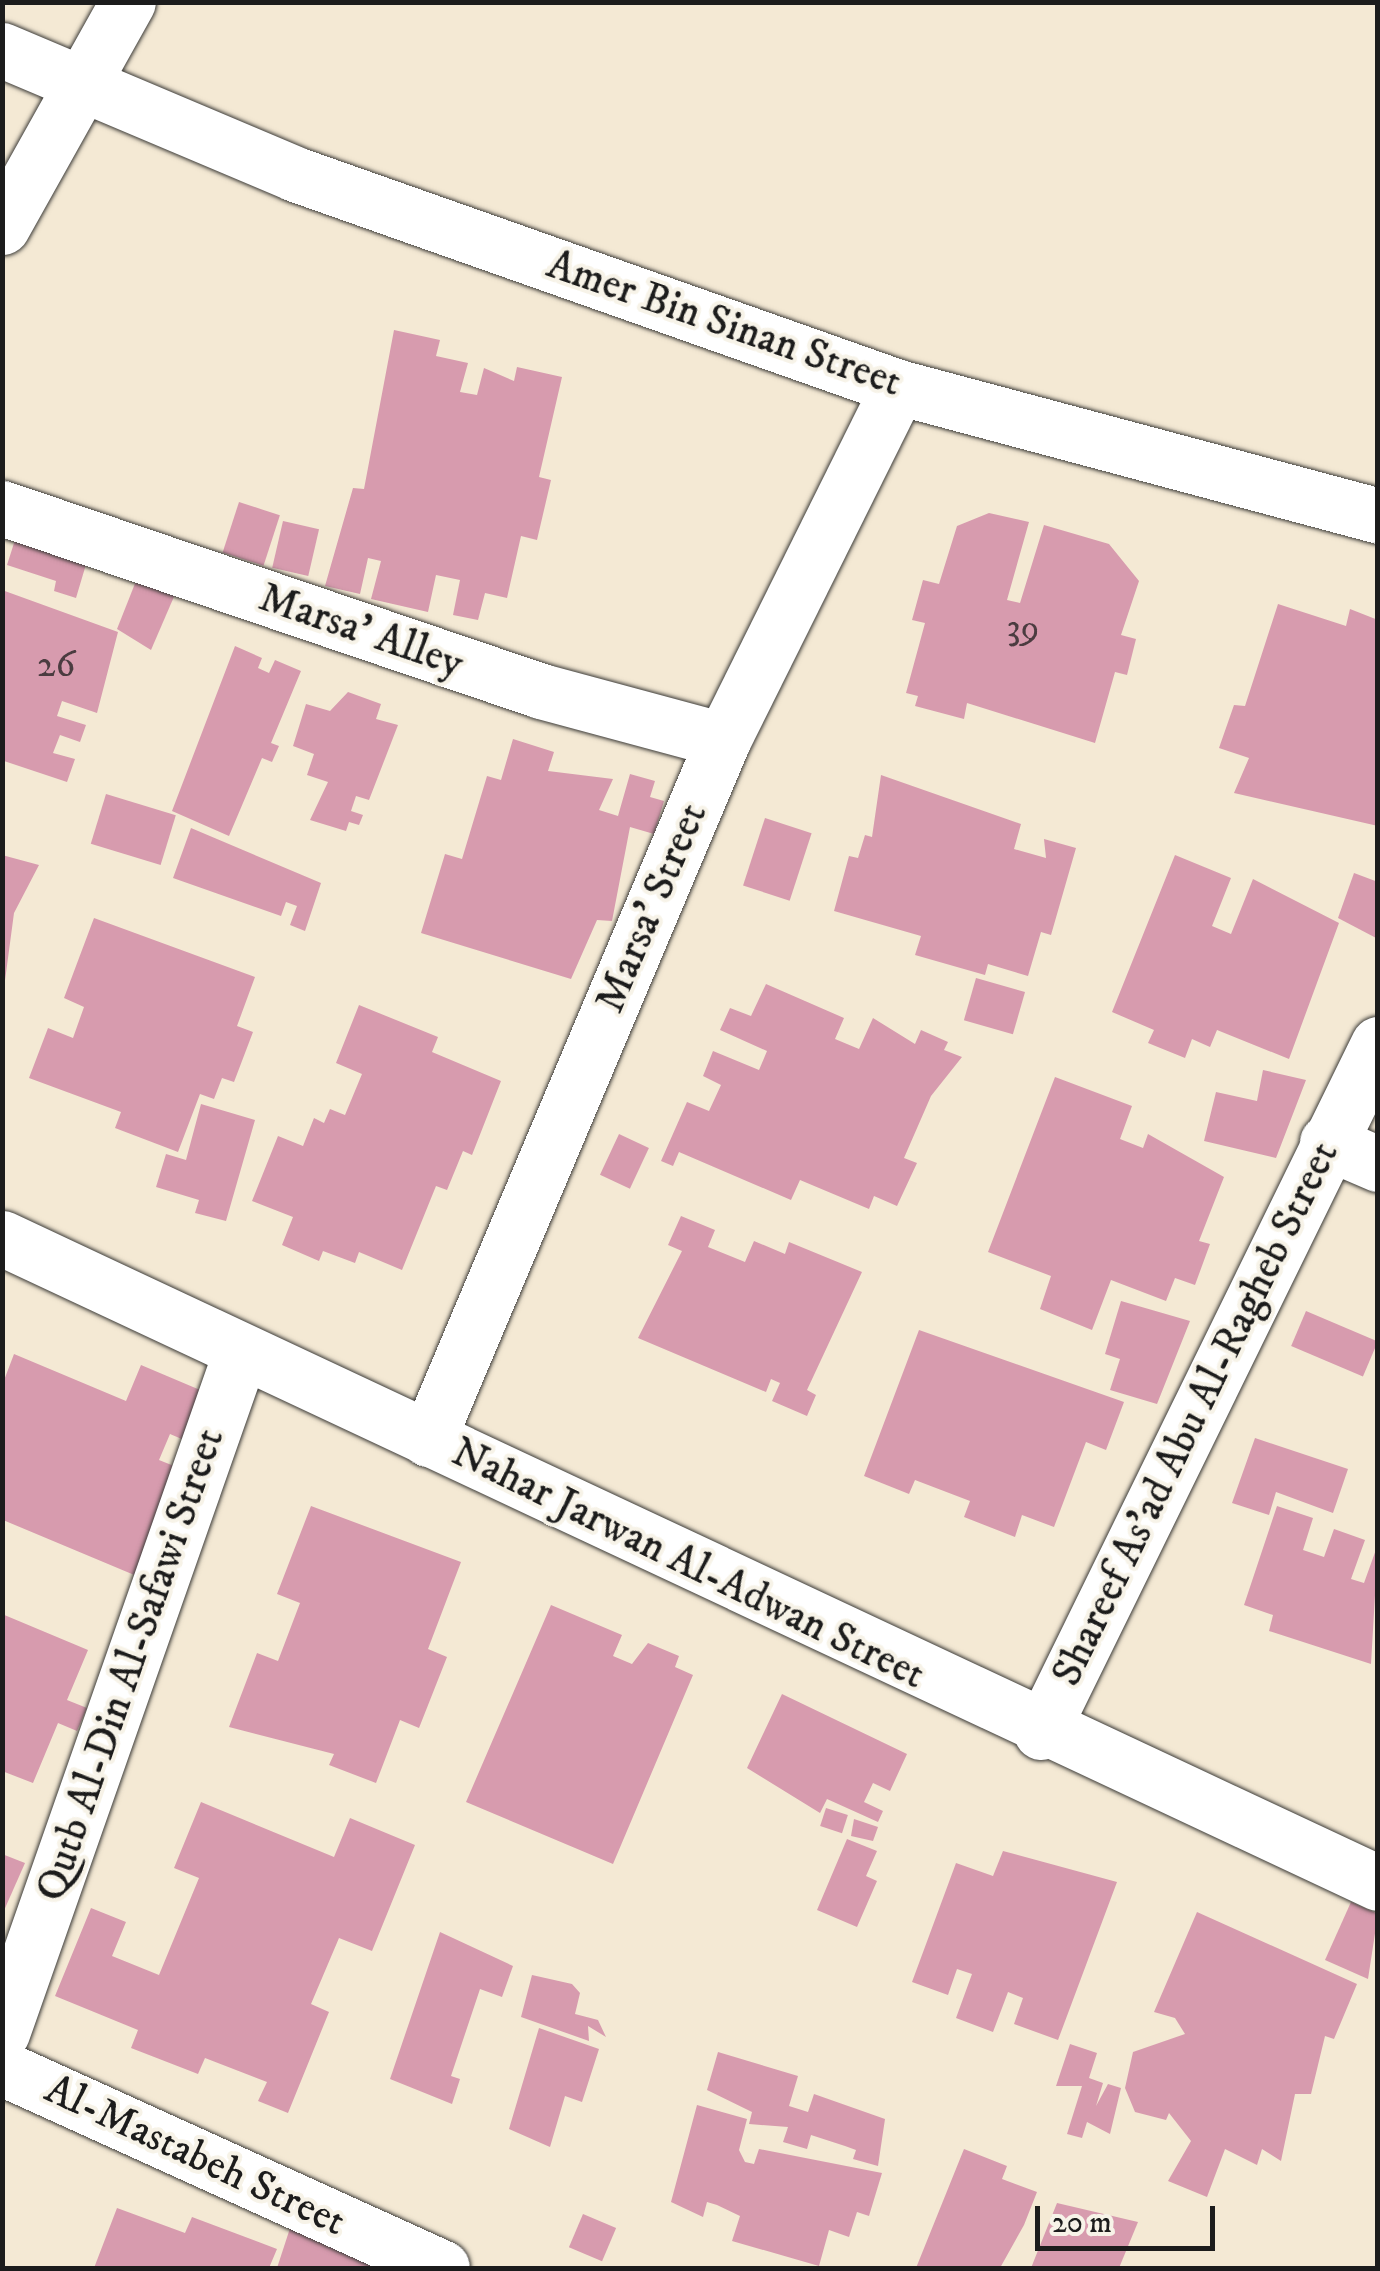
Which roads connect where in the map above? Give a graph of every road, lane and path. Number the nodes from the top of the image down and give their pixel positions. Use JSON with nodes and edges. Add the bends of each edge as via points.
{"nodes":[{"id":1,"x":128,"y":2,"type":"edge"},
{"id":2,"x":2,"y":50,"type":"edge"},
{"id":3,"x":85,"y":88,"type":"junction"},
{"id":4,"x":2,"y":228,"type":"edge"},
{"id":5,"x":898,"y":387,"type":"junction"},
{"id":6,"x":2,"y":508,"type":"edge"},
{"id":7,"x":1378,"y":516,"type":"edge"},
{"id":8,"x":724,"y":740,"type":"junction"},
{"id":9,"x":1378,"y":1044,"type":"edge"},
{"id":10,"x":1328,"y":1142,"type":"junction"},
{"id":11,"x":1378,"y":1164,"type":"edge"},
{"id":12,"x":2,"y":1238,"type":"edge"},
{"id":13,"x":240,"y":1354,"type":"junction"},
{"id":14,"x":428,"y":1440,"type":"junction"},
{"id":15,"x":1041,"y":1732,"type":"junction"},
{"id":16,"x":1378,"y":1883,"type":"edge"},
{"id":17,"x":2,"y":2033,"type":"edge"},
{"id":18,"x":2,"y":2068,"type":"edge"},
{"id":19,"x":442,"y":2268,"type":"edge"}],
"edges":[{"from":1,"to":3,"type":"street"},
{"from":2,"to":3,"type":"street","name":"Amer Bin Sinan Street"},
{"from":3,"to":4,"type":"street"},
{"from":3,"to":5,"type":"street","name":"Amer Bin Sinan Street","via":[[295,174]]},
{"from":5,"to":7,"type":"street","name":"Amer Bin Sinan Street"},
{"from":5,"to":8,"type":"street","name":"Marsa' Street"},
{"from":6,"to":8,"type":"street","name":"Marsa' Alley","via":[[541,691]]},
{"from":8,"to":14,"type":"street","name":"Marsa' Street"},
{"from":9,"to":10,"type":"street","name":"Shareef As'ad Abu Al-Ragheb Street"},
{"from":10,"to":11,"type":"street"},
{"from":10,"to":15,"type":"street","name":"Shareef As'ad Abu Al-Ragheb Street","via":[[1181,1461]]},
{"from":12,"to":13,"type":"street","name":"Nahar Jarwan Al-Adwan Street"},
{"from":13,"to":14,"type":"street","name":"Nahar Jarwan Al-Adwan Street"},
{"from":13,"to":17,"type":"street","name":"Qutb Al-Din Al-Safawi Street"},
{"from":14,"to":15,"type":"street","name":"Nahar Jarwan Al-Adwan Street"},
{"from":15,"to":16,"type":"street","name":"Nahar Jarwan Al-Adwan Street"},
{"from":18,"to":19,"type":"street","name":"Al-Mastabeh Street"}]}
